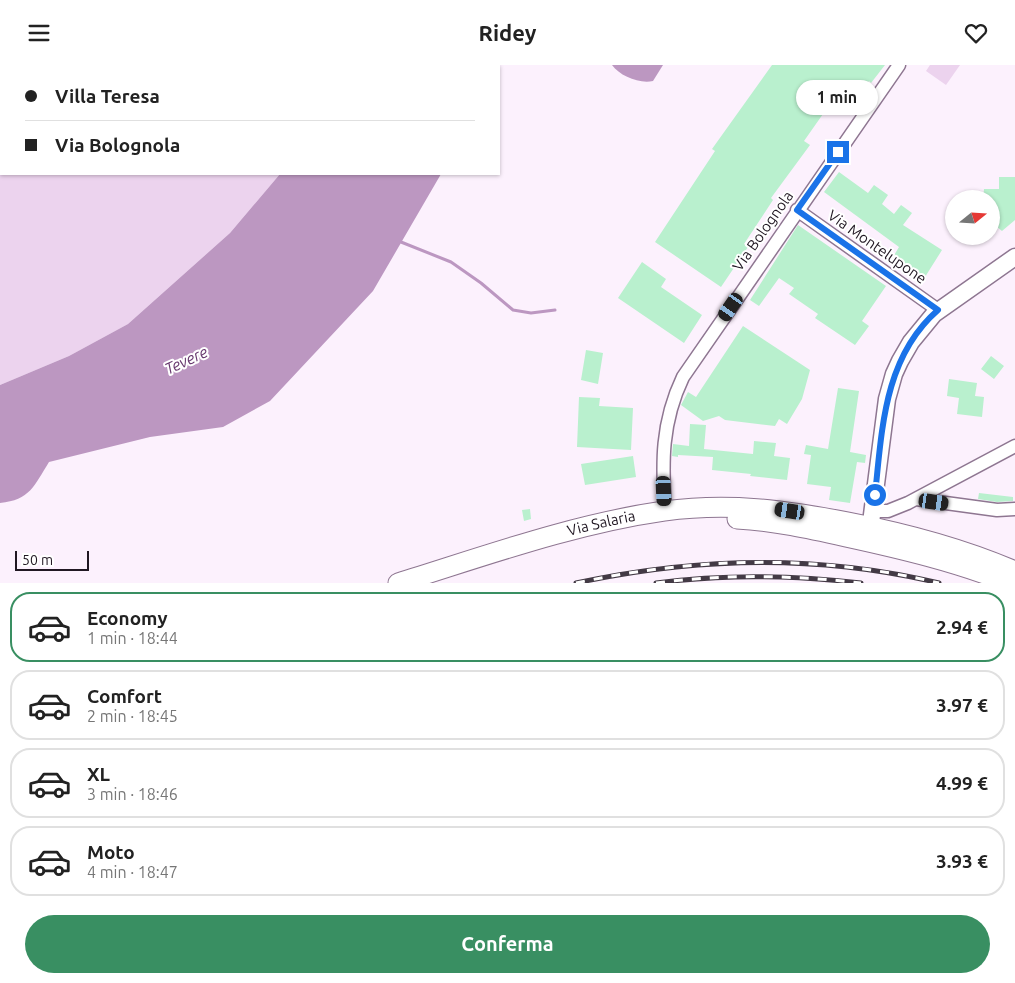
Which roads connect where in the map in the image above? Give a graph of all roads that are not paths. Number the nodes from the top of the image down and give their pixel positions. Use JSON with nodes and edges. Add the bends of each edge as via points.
{"nodes":[{"id":1,"x":899,"y":65,"type":"edge"},
{"id":2,"x":797,"y":210,"type":"junction"},
{"id":3,"x":1015,"y":257,"type":"edge"},
{"id":4,"x":938,"y":310,"type":"junction"},
{"id":5,"x":1015,"y":446,"type":"edge"},
{"id":6,"x":916,"y":499,"type":"junction"},
{"id":7,"x":1015,"y":509,"type":"edge"},
{"id":8,"x":664,"y":511,"type":"junction"},
{"id":9,"x":870,"y":526,"type":"junction"},
{"id":10,"x":1015,"y":571,"type":"edge"},
{"id":11,"x":398,"y":583,"type":"edge"},
{"id":12,"x":441,"y":583,"type":"edge"},
{"id":13,"x":1008,"y":583,"type":"edge"}],
"edges":[{"from":1,"to":2,"type":"street","name":"Via Bolognola"},
{"from":2,"to":4,"type":"street","name":"Via Montelupone"},
{"from":2,"to":8,"type":"street","name":"Via Bolognola","via":[[686,371],[676,392],[663,447]]},
{"from":3,"to":4,"type":"street"},
{"from":4,"to":9,"type":"street","via":[[911,342],[890,386]]},
{"from":5,"to":6,"type":"street"},
{"from":6,"to":7,"type":"street","via":[[997,510]]},
{"from":6,"to":9,"type":"street","via":[[888,511]]},
{"from":8,"to":9,"type":"main road","name":"Via Salaria","via":[[710,507],[765,508]]},
{"from":8,"to":11,"type":"main road","name":"Via Salaria","via":[[595,524]]},
{"from":9,"to":10,"type":"main road","name":"Via Salaria","via":[[948,546]]},
{"from":9,"to":12,"type":"main road","name":"Via Salaria","via":[[785,525],[734,519],[646,526],[589,539]]},
{"from":9,"to":13,"type":"main road","name":"Via Salaria","via":[[930,557]]}]}
